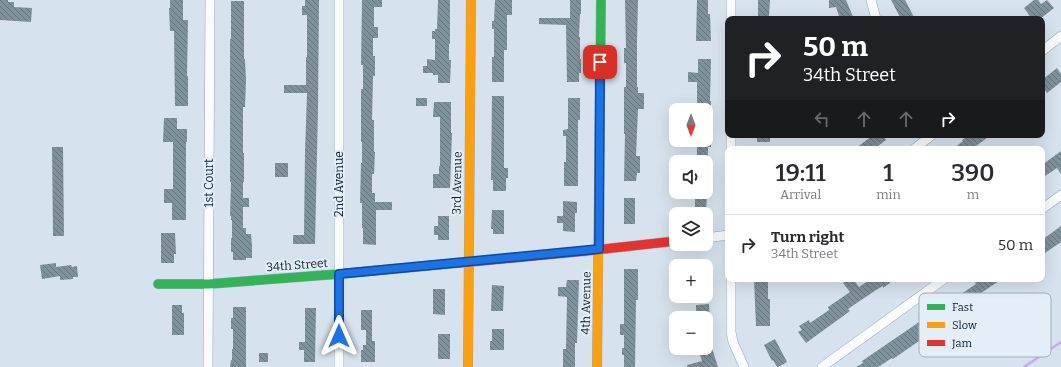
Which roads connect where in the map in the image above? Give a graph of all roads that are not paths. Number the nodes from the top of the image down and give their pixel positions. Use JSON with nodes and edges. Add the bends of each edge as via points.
{"nodes":[{"id":1,"x":210,"y":0,"type":"edge"},
{"id":2,"x":339,"y":0,"type":"edge"},
{"id":3,"x":470,"y":0,"type":"edge"},
{"id":4,"x":601,"y":0,"type":"edge"},
{"id":5,"x":731,"y":0,"type":"edge"},
{"id":6,"x":871,"y":0,"type":"edge"},
{"id":7,"x":731,"y":16,"type":"edge"},
{"id":8,"x":875,"y":16,"type":"edge"},
{"id":9,"x":1061,"y":36,"type":"edge"},
{"id":10,"x":1045,"y":49,"type":"edge"},
{"id":11,"x":928,"y":138,"type":"edge"},
{"id":12,"x":918,"y":146,"type":"edge"},
{"id":13,"x":1061,"y":195,"type":"edge"},
{"id":14,"x":1045,"y":207,"type":"edge"},
{"id":15,"x":725,"y":235,"type":"edge"},
{"id":16,"x":713,"y":237,"type":"edge"},
{"id":17,"x":669,"y":242,"type":"edge"},
{"id":18,"x":599,"y":249,"type":"junction"},
{"id":19,"x":468,"y":262,"type":"junction"},
{"id":20,"x":339,"y":274,"type":"junction"},
{"id":21,"x":731,"y":282,"type":"edge"},
{"id":22,"x":940,"y":282,"type":"edge"},
{"id":23,"x":158,"y":284,"type":"dead end"},
{"id":24,"x":209,"y":284,"type":"junction"},
{"id":25,"x":925,"y":293,"type":"edge"},
{"id":26,"x":919,"y":297,"type":"edge"},
{"id":27,"x":208,"y":367,"type":"edge"},
{"id":28,"x":339,"y":367,"type":"edge"},
{"id":29,"x":468,"y":367,"type":"edge"},
{"id":30,"x":597,"y":367,"type":"edge"},
{"id":31,"x":744,"y":367,"type":"edge"},
{"id":32,"x":822,"y":367,"type":"edge"}],
"edges":[{"from":1,"to":24,"type":"street","name":"1st Court"},
{"from":2,"to":20,"type":"street","name":"2nd Avenue"},
{"from":3,"to":19,"type":"street","name":"3rd Avenue"},
{"from":4,"to":18,"type":"street","name":"4th Avenue"},
{"from":5,"to":7,"type":"street"},
{"from":6,"to":8,"type":"street"},
{"from":9,"to":10,"type":"street"},
{"from":11,"to":12,"type":"street"},
{"from":13,"to":14,"type":"street"},
{"from":15,"to":16,"type":"street"},
{"from":17,"to":18,"type":"street","name":"34th Street"},
{"from":18,"to":19,"type":"street","name":"34th Street"},
{"from":18,"to":30,"type":"street","name":"4th Avenue"},
{"from":19,"to":20,"type":"street","name":"34th Street"},
{"from":19,"to":29,"type":"street","name":"3rd Avenue"},
{"from":20,"to":24,"type":"street","name":"34th Street"},
{"from":20,"to":28,"type":"street","name":"2nd Avenue"},
{"from":21,"to":31,"type":"street","via":[[731,332]]},
{"from":22,"to":25,"type":"street"},
{"from":23,"to":24,"type":"street","name":"34th Street"},
{"from":24,"to":27,"type":"street","name":"1st Court"},
{"from":26,"to":32,"type":"street"}]}
